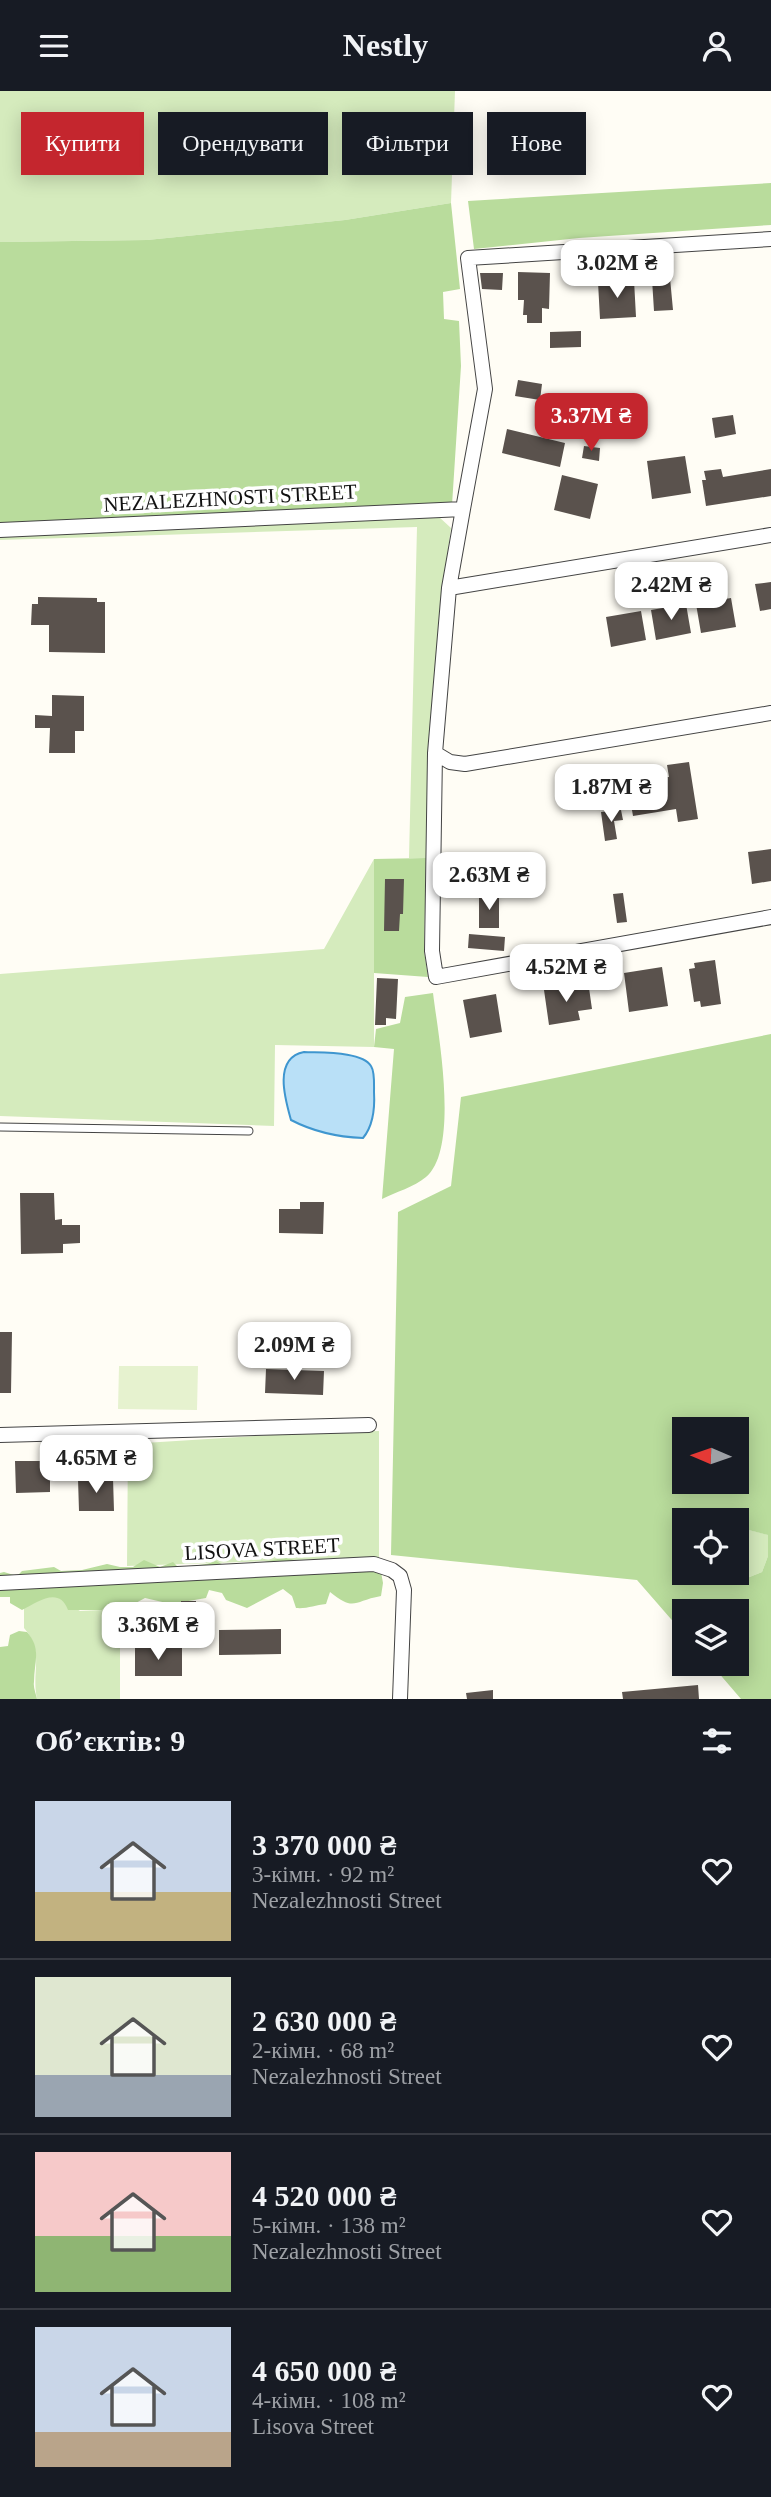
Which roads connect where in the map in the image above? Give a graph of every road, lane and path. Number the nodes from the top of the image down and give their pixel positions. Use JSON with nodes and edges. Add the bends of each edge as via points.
{"nodes":[{"id":1,"x":771,"y":239,"type":"edge"},
{"id":2,"x":463,"y":509,"type":"junction"},
{"id":3,"x":0,"y":530,"type":"edge"},
{"id":4,"x":771,"y":535,"type":"edge"},
{"id":5,"x":449,"y":588,"type":"junction"},
{"id":6,"x":771,"y":713,"type":"edge"},
{"id":7,"x":435,"y":753,"type":"junction"},
{"id":8,"x":771,"y":916,"type":"edge"},
{"id":9,"x":0,"y":1127,"type":"edge"},
{"id":10,"x":249,"y":1131,"type":"dead end"},
{"id":11,"x":369,"y":1425,"type":"dead end"},
{"id":12,"x":0,"y":1435,"type":"edge"},
{"id":13,"x":0,"y":1583,"type":"edge"},
{"id":14,"x":400,"y":1699,"type":"edge"}],
"edges":[{"from":1,"to":2,"type":"street","via":[[468,258],[485,389]]},
{"from":2,"to":3,"type":"street","name":"NEZALEZHNOSTI STREET"},
{"from":2,"to":5,"type":"street"},
{"from":4,"to":5,"type":"street"},
{"from":5,"to":7,"type":"street"},
{"from":6,"to":7,"type":"street","via":[[464,764]]},
{"from":7,"to":8,"type":"street","via":[[432,951],[436,977]]},
{"from":9,"to":10,"type":"lane"},
{"from":11,"to":12,"type":"street"},
{"from":13,"to":14,"type":"street","name":"LISOVA STREET","via":[[384,1567],[400,1576],[404,1590]]}]}
